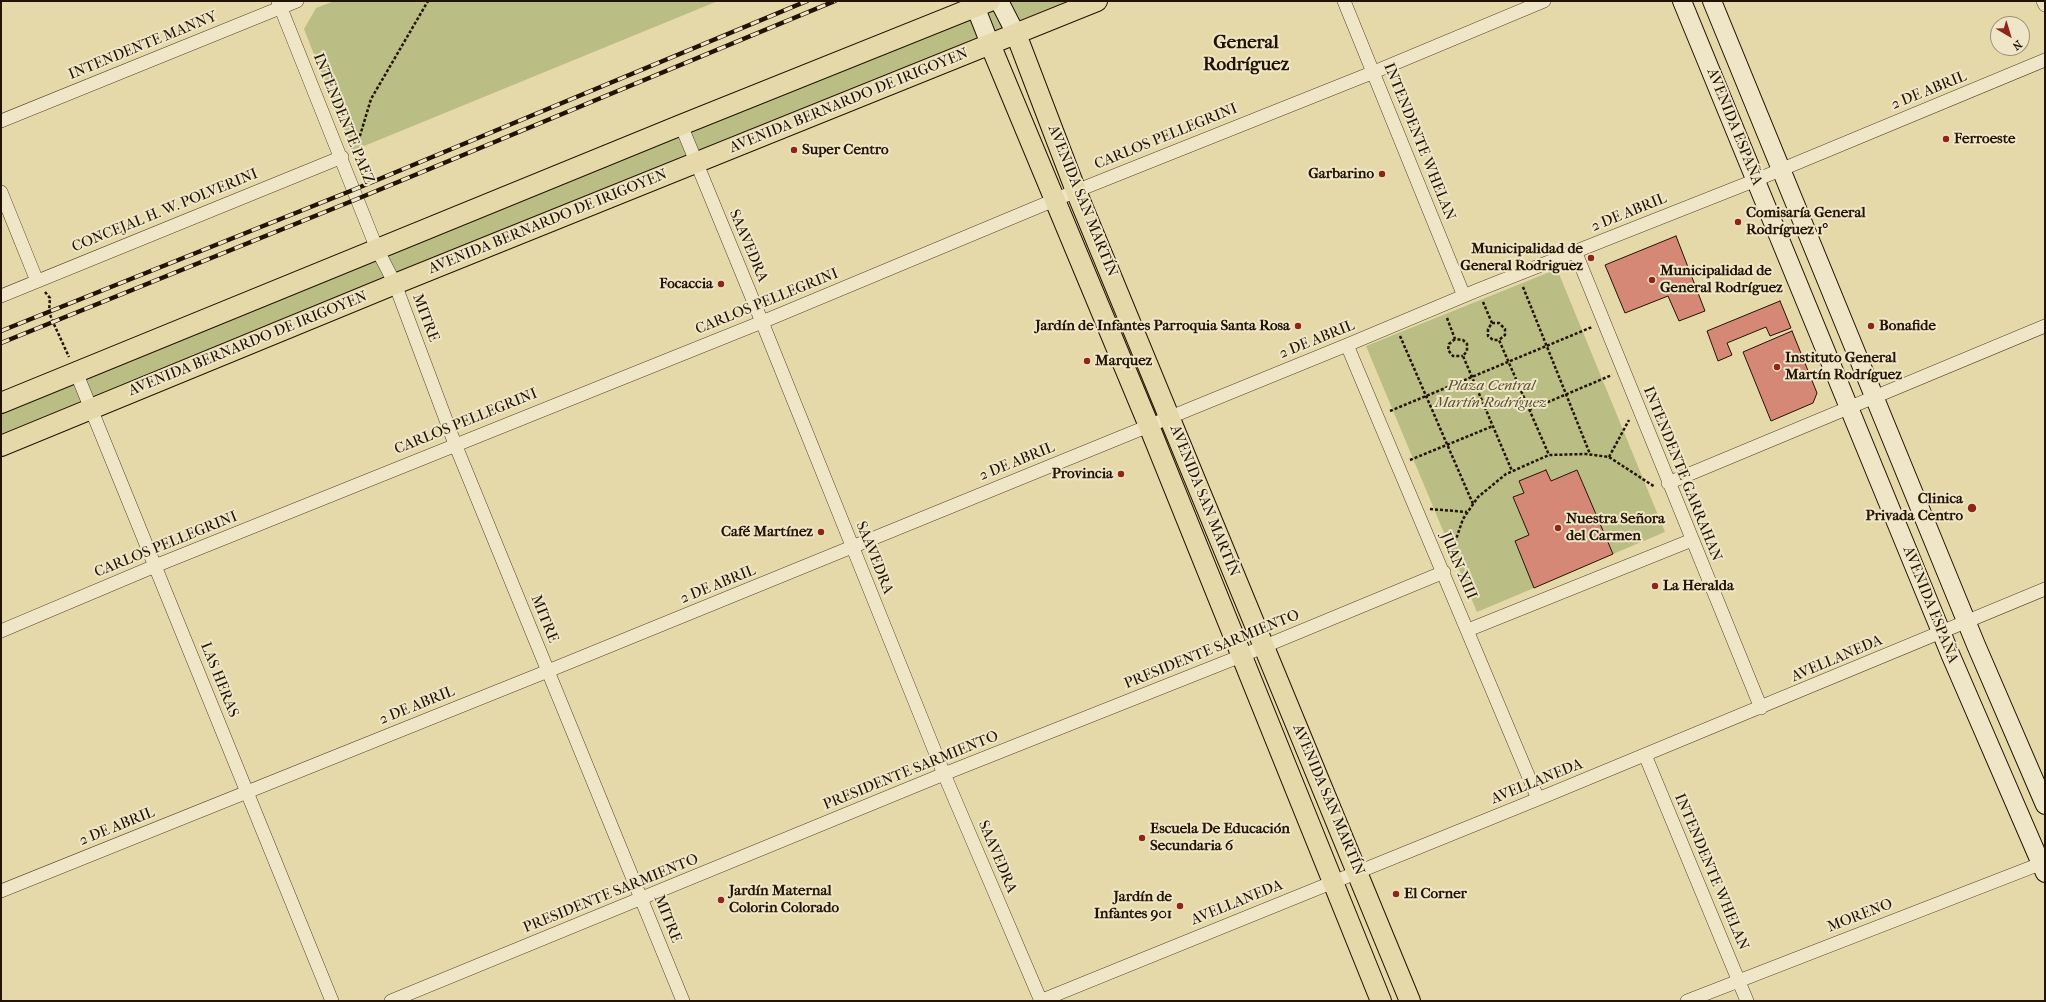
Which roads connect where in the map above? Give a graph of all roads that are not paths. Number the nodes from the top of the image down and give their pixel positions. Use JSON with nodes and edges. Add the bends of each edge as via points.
{"nodes":[{"id":1,"x":297,"y":1,"type":"edge"},
{"id":2,"x":999,"y":1,"type":"edge"},
{"id":3,"x":1097,"y":1,"type":"edge"},
{"id":4,"x":1344,"y":1,"type":"edge"},
{"id":5,"x":1544,"y":1,"type":"edge"},
{"id":6,"x":1682,"y":1,"type":"edge"},
{"id":7,"x":1712,"y":1,"type":"edge"},
{"id":8,"x":2043,"y":1,"type":"edge"},
{"id":9,"x":980,"y":3,"type":"edge"},
{"id":10,"x":279,"y":4,"type":"edge"},
{"id":11,"x":2045,"y":5,"type":"edge"},
{"id":12,"x":1016,"y":34,"type":"junction"},
{"id":13,"x":990,"y":44,"type":"junction"},
{"id":14,"x":2045,"y":60,"type":"edge"},
{"id":15,"x":1374,"y":72,"type":"junction"},
{"id":16,"x":1,"y":121,"type":"edge"},
{"id":17,"x":681,"y":124,"type":"junction"},
{"id":18,"x":342,"y":157,"type":"junction"},
{"id":19,"x":696,"y":163,"type":"junction"},
{"id":20,"x":1781,"y":169,"type":"junction"},
{"id":21,"x":1756,"y":180,"type":"junction"},
{"id":22,"x":1076,"y":191,"type":"junction"},
{"id":23,"x":1,"y":192,"type":"edge"},
{"id":24,"x":1056,"y":199,"type":"junction"},
{"id":25,"x":377,"y":249,"type":"junction"},
{"id":26,"x":1575,"y":251,"type":"junction"},
{"id":27,"x":37,"y":281,"type":"junction"},
{"id":28,"x":395,"y":284,"type":"junction"},
{"id":29,"x":1,"y":296,"type":"edge"},
{"id":30,"x":1464,"y":296,"type":"junction"},
{"id":31,"x":762,"y":322,"type":"junction"},
{"id":32,"x":2045,"y":326,"type":"edge"},
{"id":33,"x":1347,"y":345,"type":"junction"},
{"id":34,"x":76,"y":372,"type":"junction"},
{"id":35,"x":1874,"y":397,"type":"junction"},
{"id":36,"x":1,"y":403,"type":"edge"},
{"id":37,"x":1849,"y":408,"type":"junction"},
{"id":38,"x":90,"y":409,"type":"junction"},
{"id":39,"x":1170,"y":416,"type":"junction"},
{"id":40,"x":1149,"y":426,"type":"junction"},
{"id":41,"x":455,"y":444,"type":"junction"},
{"id":42,"x":1,"y":446,"type":"edge"},
{"id":43,"x":1668,"y":483,"type":"junction"},
{"id":44,"x":1692,"y":540,"type":"junction"},
{"id":45,"x":852,"y":547,"type":"junction"},
{"id":46,"x":155,"y":566,"type":"junction"},
{"id":47,"x":1444,"y":572,"type":"junction"},
{"id":48,"x":2045,"y":589,"type":"edge"},
{"id":49,"x":1966,"y":622,"type":"junction"},
{"id":50,"x":1468,"y":630,"type":"junction"},
{"id":51,"x":1,"y":631,"type":"edge"},
{"id":52,"x":1941,"y":633,"type":"junction"},
{"id":53,"x":1263,"y":646,"type":"junction"},
{"id":54,"x":1241,"y":656,"type":"junction"},
{"id":55,"x":548,"y":671,"type":"junction"},
{"id":56,"x":1761,"y":708,"type":"junction"},
{"id":57,"x":1645,"y":755,"type":"junction"},
{"id":58,"x":944,"y":774,"type":"junction"},
{"id":59,"x":248,"y":791,"type":"junction"},
{"id":60,"x":1538,"y":799,"type":"junction"},
{"id":61,"x":2045,"y":806,"type":"edge"},
{"id":62,"x":2044,"y":867,"type":"edge"},
{"id":63,"x":1358,"y":872,"type":"junction"},
{"id":64,"x":1332,"y":882,"type":"junction"},
{"id":65,"x":1,"y":891,"type":"edge"},
{"id":66,"x":641,"y":899,"type":"junction"},
{"id":67,"x":1738,"y":980,"type":"junction"},
{"id":68,"x":332,"y":1001,"type":"edge"},
{"id":69,"x":391,"y":1001,"type":"edge"},
{"id":70,"x":683,"y":1001,"type":"edge"},
{"id":71,"x":1040,"y":1001,"type":"edge"},
{"id":72,"x":1381,"y":1001,"type":"edge"},
{"id":73,"x":1410,"y":1001,"type":"edge"},
{"id":74,"x":1686,"y":1001,"type":"edge"},
{"id":75,"x":1747,"y":1001,"type":"edge"}],
"edges":[{"from":1,"to":10,"type":"street","name":"INTENDENTE MANNY"},
{"from":2,"to":12,"type":"main road","name":"AVENIDA SAN MARTÍN"},
{"from":3,"to":12,"type":"main road","name":"AVENIDA BERNARDO DE IRIGOYEN"},
{"from":4,"to":15,"type":"street","name":"INTENDENTE WHELAN"},
{"from":5,"to":15,"type":"street","name":"CARLOS PELLEGRINI"},
{"from":6,"to":21,"type":"main road","name":"AVENIDA ESPAÑA"},
{"from":7,"to":20,"type":"main road","name":"AVENIDA ESPAÑA"},
{"from":8,"to":11,"type":"street"},
{"from":9,"to":13,"type":"main road","name":"AVENIDA SAN MARTÍN"},
{"from":9,"to":17,"type":"main road"},
{"from":10,"to":16,"type":"street","name":"INTENDENTE MANNY"},
{"from":10,"to":18,"type":"street","name":"INTENDENTE PAEZ"},
{"from":12,"to":13,"type":"main road","name":"AVENIDA BERNARDO DE IRIGOYEN"},
{"from":12,"to":22,"type":"main road","name":"AVENIDA SAN MARTÍN"},
{"from":13,"to":19,"type":"main road","name":"AVENIDA BERNARDO DE IRIGOYEN"},
{"from":13,"to":24,"type":"main road","name":"AVENIDA SAN MARTÍN"},
{"from":14,"to":20,"type":"street","name":"2 DE ABRIL"},
{"from":15,"to":22,"type":"street","name":"CARLOS PELLEGRINI"},
{"from":15,"to":30,"type":"street","name":"INTENDENTE WHELAN"},
{"from":17,"to":19,"type":"street","name":"SAAVEDRA"},
{"from":17,"to":25,"type":"main road"},
{"from":18,"to":25,"type":"street","name":"INTENDENTE PAEZ"},
{"from":18,"to":27,"type":"street","name":"CONCEJAL H. W. POLVERINI"},
{"from":19,"to":28,"type":"main road","name":"AVENIDA BERNARDO DE IRIGOYEN"},
{"from":19,"to":31,"type":"street","name":"SAAVEDRA"},
{"from":20,"to":21,"type":"street","name":"2 DE ABRIL"},
{"from":20,"to":35,"type":"main road","name":"AVENIDA ESPAÑA"},
{"from":21,"to":26,"type":"street","name":"2 DE ABRIL"},
{"from":21,"to":37,"type":"main road","name":"AVENIDA ESPAÑA"},
{"from":22,"to":24,"type":"street","name":"CARLOS PELLEGRINI"},
{"from":22,"to":39,"type":"main road","name":"AVENIDA SAN MARTÍN"},
{"from":23,"to":27,"type":"street"},
{"from":24,"to":31,"type":"street","name":"CARLOS PELLEGRINI"},
{"from":24,"to":40,"type":"main road","name":"AVENIDA SAN MARTÍN"},
{"from":25,"to":28,"type":"street","name":"MITRE"},
{"from":25,"to":34,"type":"main road"},
{"from":26,"to":30,"type":"street","name":"2 DE ABRIL"},
{"from":26,"to":43,"type":"street","name":"INTENDENTE GARRAHAN"},
{"from":27,"to":29,"type":"street","name":"CONCEJAL H. W. POLVERINI"},
{"from":28,"to":38,"type":"main road","name":"AVENIDA BERNARDO DE IRIGOYEN"},
{"from":28,"to":41,"type":"street","name":"MITRE"},
{"from":30,"to":33,"type":"street","name":"2 DE ABRIL"},
{"from":31,"to":41,"type":"street","name":"CARLOS PELLEGRINI"},
{"from":31,"to":45,"type":"street","name":"SAAVEDRA"},
{"from":32,"to":35,"type":"street"},
{"from":33,"to":39,"type":"street","name":"2 DE ABRIL"},
{"from":33,"to":47,"type":"street","name":"JUAN XIII"},
{"from":34,"to":36,"type":"main road"},
{"from":34,"to":38,"type":"street","name":"LAS HERAS"},
{"from":35,"to":37,"type":"street"},
{"from":35,"to":49,"type":"main road","name":"AVENIDA ESPAÑA"},
{"from":37,"to":43,"type":"street"},
{"from":37,"to":52,"type":"main road","name":"AVENIDA ESPAÑA"},
{"from":38,"to":42,"type":"main road","name":"AVENIDA BERNARDO DE IRIGOYEN"},
{"from":38,"to":46,"type":"street","name":"LAS HERAS"},
{"from":39,"to":40,"type":"street","name":"2 DE ABRIL"},
{"from":39,"to":53,"type":"main road","name":"AVENIDA SAN MARTÍN"},
{"from":40,"to":45,"type":"street","name":"2 DE ABRIL"},
{"from":40,"to":54,"type":"main road","name":"AVENIDA SAN MARTÍN"},
{"from":41,"to":46,"type":"street","name":"CARLOS PELLEGRINI"},
{"from":41,"to":55,"type":"street","name":"MITRE"},
{"from":43,"to":44,"type":"street","name":"INTENDENTE GARRAHAN"},
{"from":44,"to":50,"type":"street"},
{"from":44,"to":56,"type":"street","name":"INTENDENTE GARRAHAN"},
{"from":45,"to":55,"type":"street","name":"2 DE ABRIL"},
{"from":45,"to":58,"type":"street","name":"SAAVEDRA"},
{"from":46,"to":51,"type":"street","name":"CARLOS PELLEGRINI"},
{"from":46,"to":59,"type":"street","name":"LAS HERAS"},
{"from":47,"to":50,"type":"street","name":"JUAN XIII"},
{"from":47,"to":53,"type":"street","name":"PRESIDENTE SARMIENTO"},
{"from":48,"to":49,"type":"street","name":"AVELLANEDA"},
{"from":49,"to":52,"type":"street","name":"AVELLANEDA"},
{"from":49,"to":61,"type":"main road","name":"AVENIDA ESPAÑA"},
{"from":50,"to":60,"type":"street","name":"JUAN XIII"},
{"from":52,"to":56,"type":"street","name":"AVELLANEDA"},
{"from":52,"to":62,"type":"main road","name":"AVENIDA ESPAÑA"},
{"from":53,"to":54,"type":"street","name":"PRESIDENTE SARMIENTO"},
{"from":53,"to":63,"type":"main road","name":"AVENIDA SAN MARTÍN"},
{"from":54,"to":58,"type":"street","name":"PRESIDENTE SARMIENTO"},
{"from":54,"to":64,"type":"main road","name":"AVENIDA SAN MARTÍN"},
{"from":55,"to":59,"type":"street","name":"2 DE ABRIL"},
{"from":55,"to":66,"type":"street","name":"MITRE"},
{"from":56,"to":57,"type":"street","name":"AVELLANEDA"},
{"from":57,"to":60,"type":"street","name":"AVELLANEDA"},
{"from":57,"to":67,"type":"street","name":"INTENDENTE WHELAN"},
{"from":58,"to":66,"type":"street","name":"PRESIDENTE SARMIENTO"},
{"from":58,"to":71,"type":"street","name":"SAAVEDRA"},
{"from":59,"to":65,"type":"street","name":"2 DE ABRIL"},
{"from":59,"to":68,"type":"street","name":"LAS HERAS"},
{"from":60,"to":63,"type":"street","name":"AVELLANEDA"},
{"from":62,"to":67,"type":"street","name":"MORENO"},
{"from":63,"to":64,"type":"street","name":"AVELLANEDA"},
{"from":63,"to":73,"type":"main road","name":"AVENIDA SAN MARTÍN"},
{"from":64,"to":71,"type":"street","name":"AVELLANEDA"},
{"from":64,"to":72,"type":"main road","name":"AVENIDA SAN MARTÍN"},
{"from":66,"to":69,"type":"street","name":"PRESIDENTE SARMIENTO"},
{"from":66,"to":70,"type":"street","name":"MITRE"},
{"from":67,"to":74,"type":"street","name":"MORENO"},
{"from":67,"to":75,"type":"street","name":"INTENDENTE WHELAN"}]}
